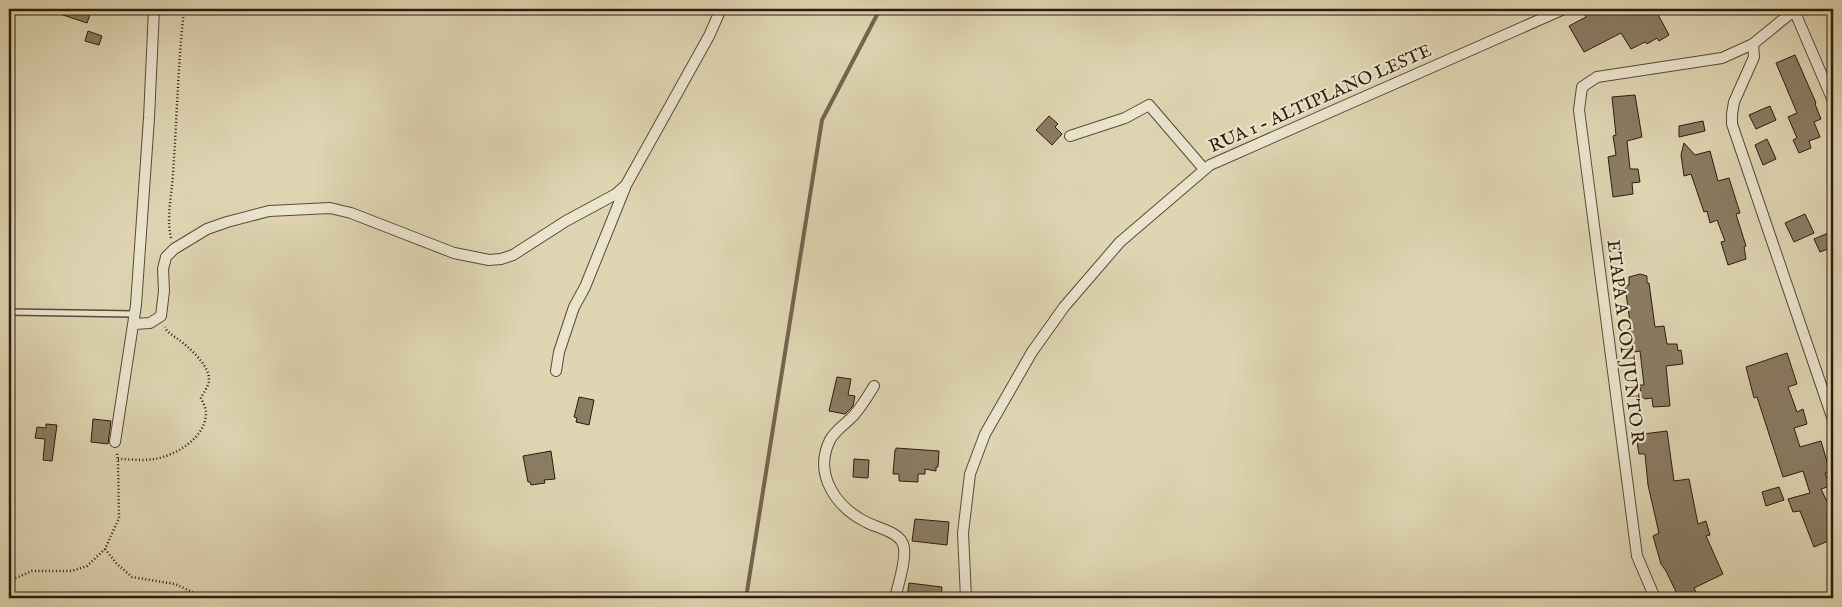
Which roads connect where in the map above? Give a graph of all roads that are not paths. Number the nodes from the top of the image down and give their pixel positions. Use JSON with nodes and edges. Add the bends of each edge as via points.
{"nodes":[{"id":1,"x":154,"y":9,"type":"edge"},
{"id":2,"x":722,"y":9,"type":"edge"},
{"id":3,"x":1564,"y":9,"type":"edge"},
{"id":4,"x":1795,"y":9,"type":"edge"},
{"id":5,"x":1752,"y":44,"type":"junction"},
{"id":6,"x":1833,"y":101,"type":"edge"},
{"id":7,"x":1070,"y":136,"type":"dead end"},
{"id":8,"x":1204,"y":169,"type":"junction"},
{"id":9,"x":626,"y":185,"type":"junction"},
{"id":10,"x":9,"y":312,"type":"edge"},
{"id":11,"x":134,"y":319,"type":"junction"},
{"id":12,"x":556,"y":370,"type":"dead end"},
{"id":13,"x":874,"y":386,"type":"dead end"},
{"id":14,"x":1833,"y":420,"type":"edge"},
{"id":15,"x":114,"y":442,"type":"road end"},
{"id":16,"x":895,"y":598,"type":"edge"},
{"id":17,"x":966,"y":598,"type":"edge"},
{"id":18,"x":1655,"y":598,"type":"edge"}],
"edges":[{"from":1,"to":11,"type":"street"},
{"from":2,"to":9,"type":"street"},
{"from":3,"to":8,"type":"street","name":"RUA 1 - ALTIPLANO LESTE"},
{"from":4,"to":5,"type":"street"},
{"from":4,"to":6,"type":"street"},
{"from":5,"to":14,"type":"street","via":[[1754,57],[1734,102],[1732,124]]},
{"from":5,"to":18,"type":"street","name":"ETAPA A CONJUNTO R","via":[[1715,60],[1597,77],[1582,87],[1579,98],[1637,556]]},
{"from":7,"to":8,"type":"street","via":[[1125,118],[1149,105]]},
{"from":8,"to":17,"type":"street","name":"RUA 1 - ALTIPLANO LESTE","via":[[1120,242],[1064,306],[1032,352],[985,434],[970,474],[963,533]]},
{"from":9,"to":11,"type":"street","via":[[513,255],[489,260],[454,253],[330,208],[269,211],[250,216],[207,229],[174,249],[166,257],[163,269],[161,316],[150,322]]},
{"from":9,"to":12,"type":"street","via":[[574,307]]},
{"from":10,"to":11,"type":"lane"},
{"from":11,"to":15,"type":"street"},
{"from":13,"to":16,"type":"street","via":[[854,415],[831,438],[824,470],[828,485],[847,512],[897,536],[903,543],[905,552]]}]}
